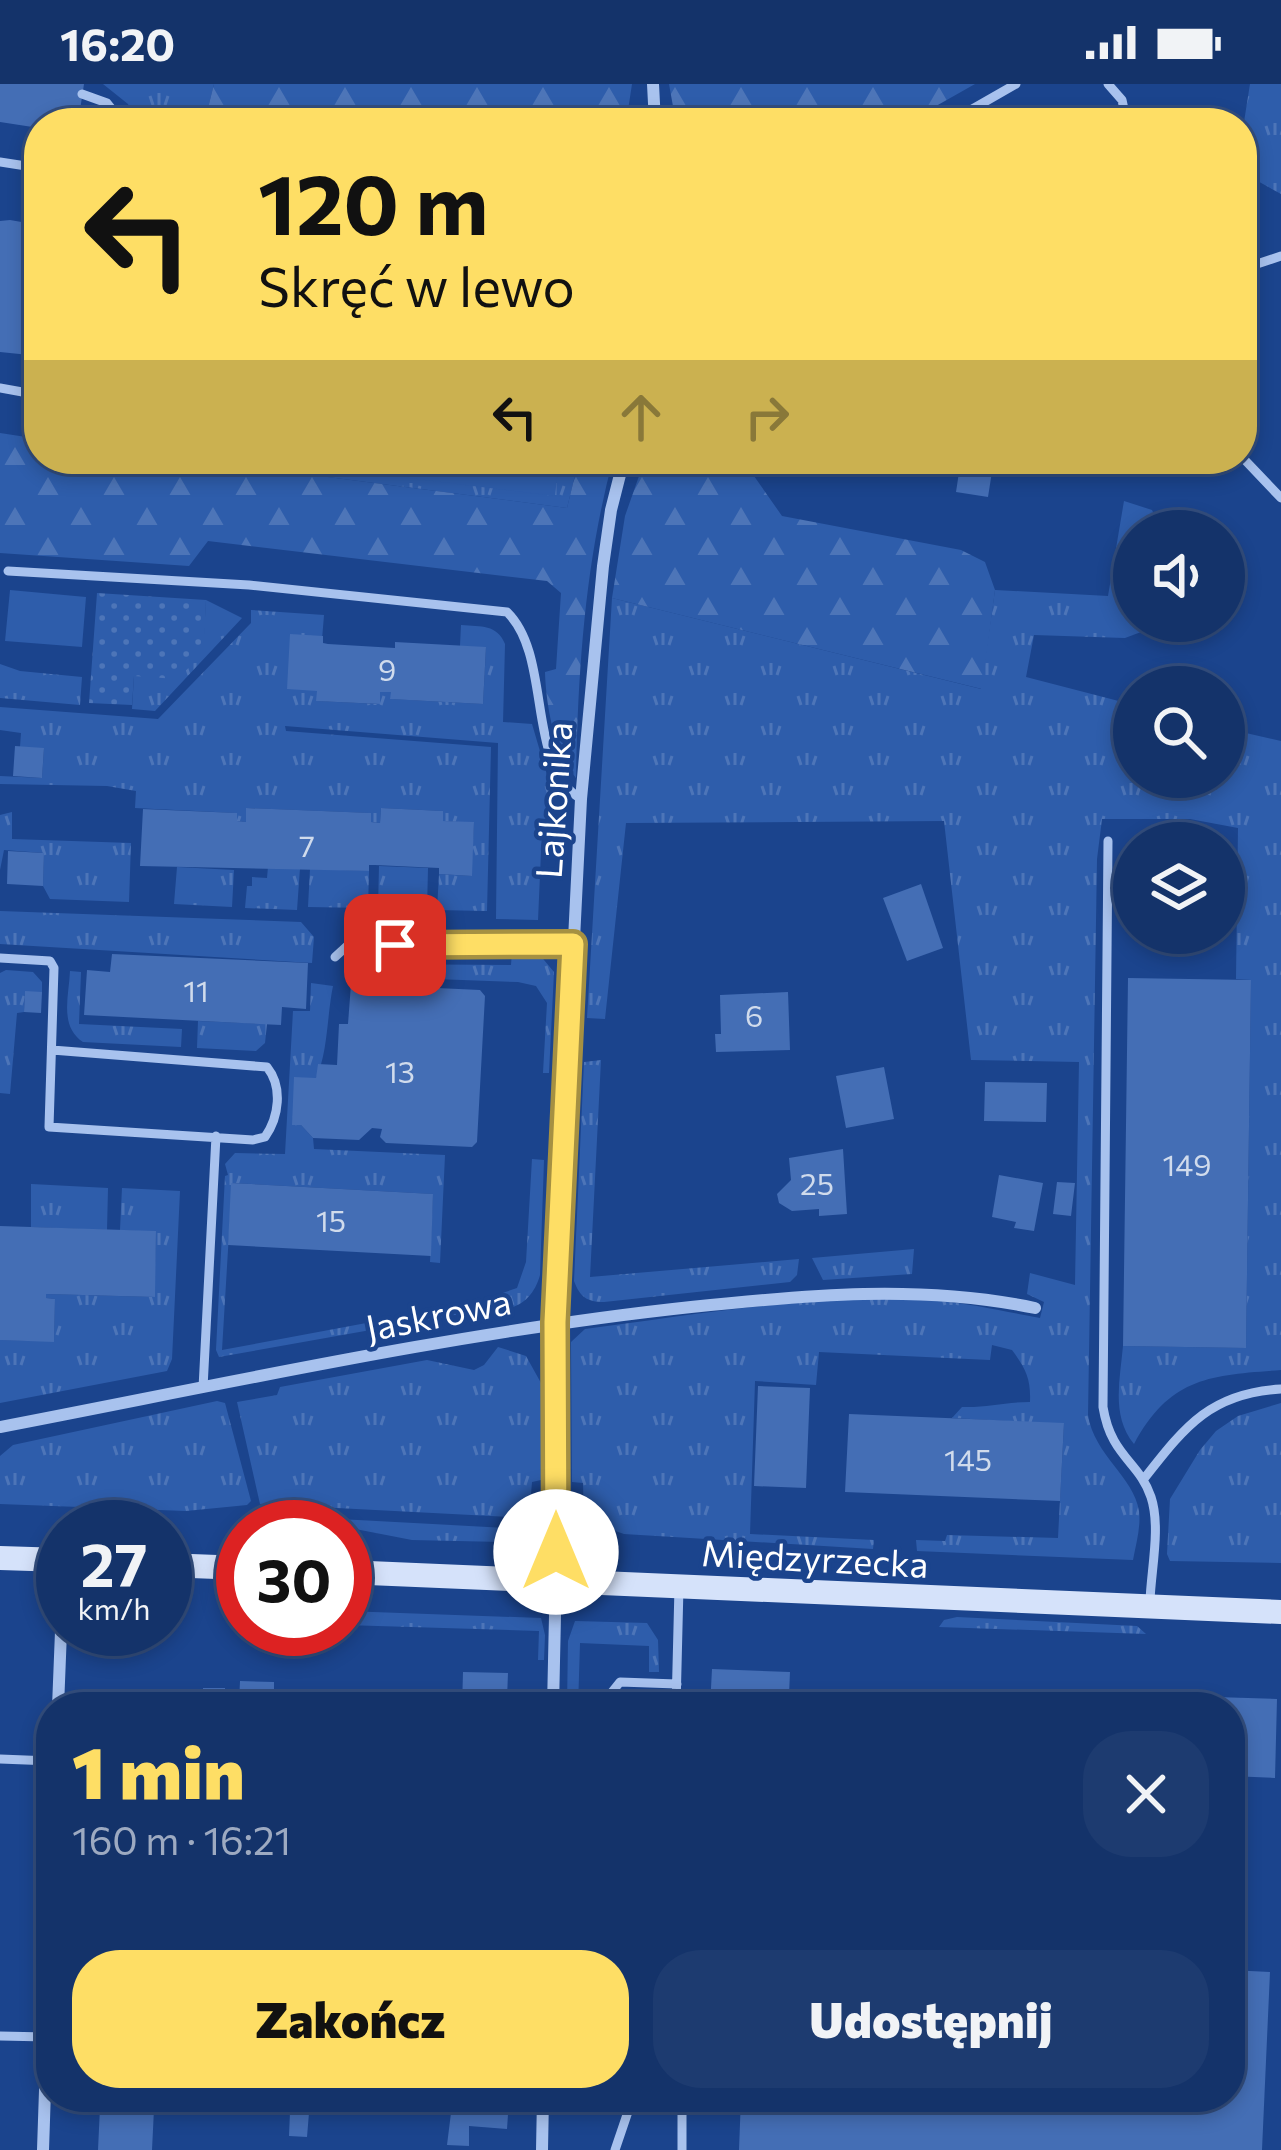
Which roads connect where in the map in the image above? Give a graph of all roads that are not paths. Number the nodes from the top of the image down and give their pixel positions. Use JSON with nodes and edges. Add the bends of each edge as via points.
{"nodes":[{"id":1,"x":1016,"y":84,"type":"edge"},
{"id":2,"x":82,"y":94,"type":"dead end"},
{"id":3,"x":111,"y":108,"type":"edge"},
{"id":4,"x":974,"y":108,"type":"edge"},
{"id":5,"x":1257,"y":473,"type":"edge"},
{"id":6,"x":620,"y":474,"type":"edge"},
{"id":7,"x":1281,"y":498,"type":"edge"},
{"id":8,"x":8,"y":571,"type":"dead end"},
{"id":9,"x":581,"y":799,"type":"junction"},
{"id":10,"x":1108,"y":842,"type":"dead end"},
{"id":11,"x":573,"y":944,"type":"junction"},
{"id":12,"x":335,"y":957,"type":"dead end"},
{"id":13,"x":0,"y":958,"type":"edge"},
{"id":14,"x":52,"y":1050,"type":"junction"},
{"id":15,"x":216,"y":1136,"type":"junction"},
{"id":16,"x":1035,"y":1308,"type":"dead end"},
{"id":17,"x":555,"y":1322,"type":"junction"},
{"id":18,"x":203,"y":1388,"type":"junction"},
{"id":19,"x":1281,"y":1389,"type":"edge"},
{"id":20,"x":0,"y":1427,"type":"edge"},
{"id":21,"x":1143,"y":1480,"type":"junction"},
{"id":22,"x":0,"y":1558,"type":"edge"},
{"id":23,"x":36,"y":1559,"type":"edge"},
{"id":24,"x":372,"y":1573,"type":"edge"},
{"id":25,"x":556,"y":1580,"type":"junction"},
{"id":26,"x":680,"y":1586,"type":"junction"},
{"id":27,"x":1150,"y":1607,"type":"junction"},
{"id":28,"x":1281,"y":1612,"type":"edge"},
{"id":29,"x":60,"y":1656,"type":"edge"},
{"id":30,"x":676,"y":1684,"type":"junction"},
{"id":31,"x":59,"y":1692,"type":"edge"},
{"id":32,"x":553,"y":1692,"type":"edge"},
{"id":33,"x":612,"y":1692,"type":"edge"},
{"id":34,"x":676,"y":1692,"type":"edge"},
{"id":35,"x":0,"y":1760,"type":"edge"},
{"id":36,"x":36,"y":1761,"type":"edge"},
{"id":37,"x":0,"y":2036,"type":"edge"},
{"id":38,"x":36,"y":2037,"type":"edge"},
{"id":39,"x":45,"y":2112,"type":"edge"},
{"id":40,"x":543,"y":2112,"type":"edge"},
{"id":41,"x":628,"y":2112,"type":"edge"},
{"id":42,"x":682,"y":2112,"type":"edge"},
{"id":43,"x":44,"y":2150,"type":"edge"},
{"id":44,"x":542,"y":2150,"type":"edge"},
{"id":45,"x":615,"y":2150,"type":"edge"},
{"id":46,"x":682,"y":2150,"type":"edge"}],
"edges":[{"from":1,"to":4,"type":"lane"},
{"from":2,"to":3,"type":"lane"},
{"from":5,"to":7,"type":"lane"},
{"from":6,"to":9,"type":"street","name":"Lajkonika"},
{"from":8,"to":9,"type":"lane","via":[[507,612],[530,656],[555,764]]},
{"from":9,"to":11,"type":"street","name":"Lajkonika"},
{"from":10,"to":21,"type":"lane","via":[[1103,1407],[1112,1442]]},
{"from":11,"to":12,"type":"lane","via":[[347,946]]},
{"from":11,"to":17,"type":"street","name":"Lajkonika"},
{"from":13,"to":14,"type":"lane","via":[[40,958],[54,968]]},
{"from":14,"to":15,"type":"lane","via":[[49,1127]]},
{"from":14,"to":15,"type":"lane","via":[[267,1067],[278,1087],[265,1137]]},
{"from":15,"to":18,"type":"lane"},
{"from":16,"to":17,"type":"street","name":"Jaskrowa","via":[[881,1291]]},
{"from":17,"to":18,"type":"street","name":"Jaskrowa"},
{"from":17,"to":25,"type":"street","name":"Lajkonika"},
{"from":18,"to":20,"type":"street","name":"Jaskrowa"},
{"from":19,"to":21,"type":"lane","via":[[1218,1402]]},
{"from":21,"to":27,"type":"lane","via":[[1154,1512]]},
{"from":22,"to":23,"type":"main road"},
{"from":24,"to":25,"type":"main road","name":"Międzyrzecka"},
{"from":25,"to":26,"type":"main road","name":"Międzyrzecka"},
{"from":25,"to":32,"type":"street","name":"Lajkonika"},
{"from":26,"to":27,"type":"main road","name":"Międzyrzecka"},
{"from":26,"to":30,"type":"lane"},
{"from":27,"to":28,"type":"main road","name":"Międzyrzecka"},
{"from":29,"to":31,"type":"street"},
{"from":30,"to":33,"type":"lane","via":[[620,1682]]},
{"from":30,"to":34,"type":"lane"},
{"from":35,"to":36,"type":"lane"},
{"from":37,"to":38,"type":"lane"},
{"from":39,"to":43,"type":"street"},
{"from":40,"to":44,"type":"street"},
{"from":41,"to":45,"type":"lane"},
{"from":42,"to":46,"type":"lane"}]}
